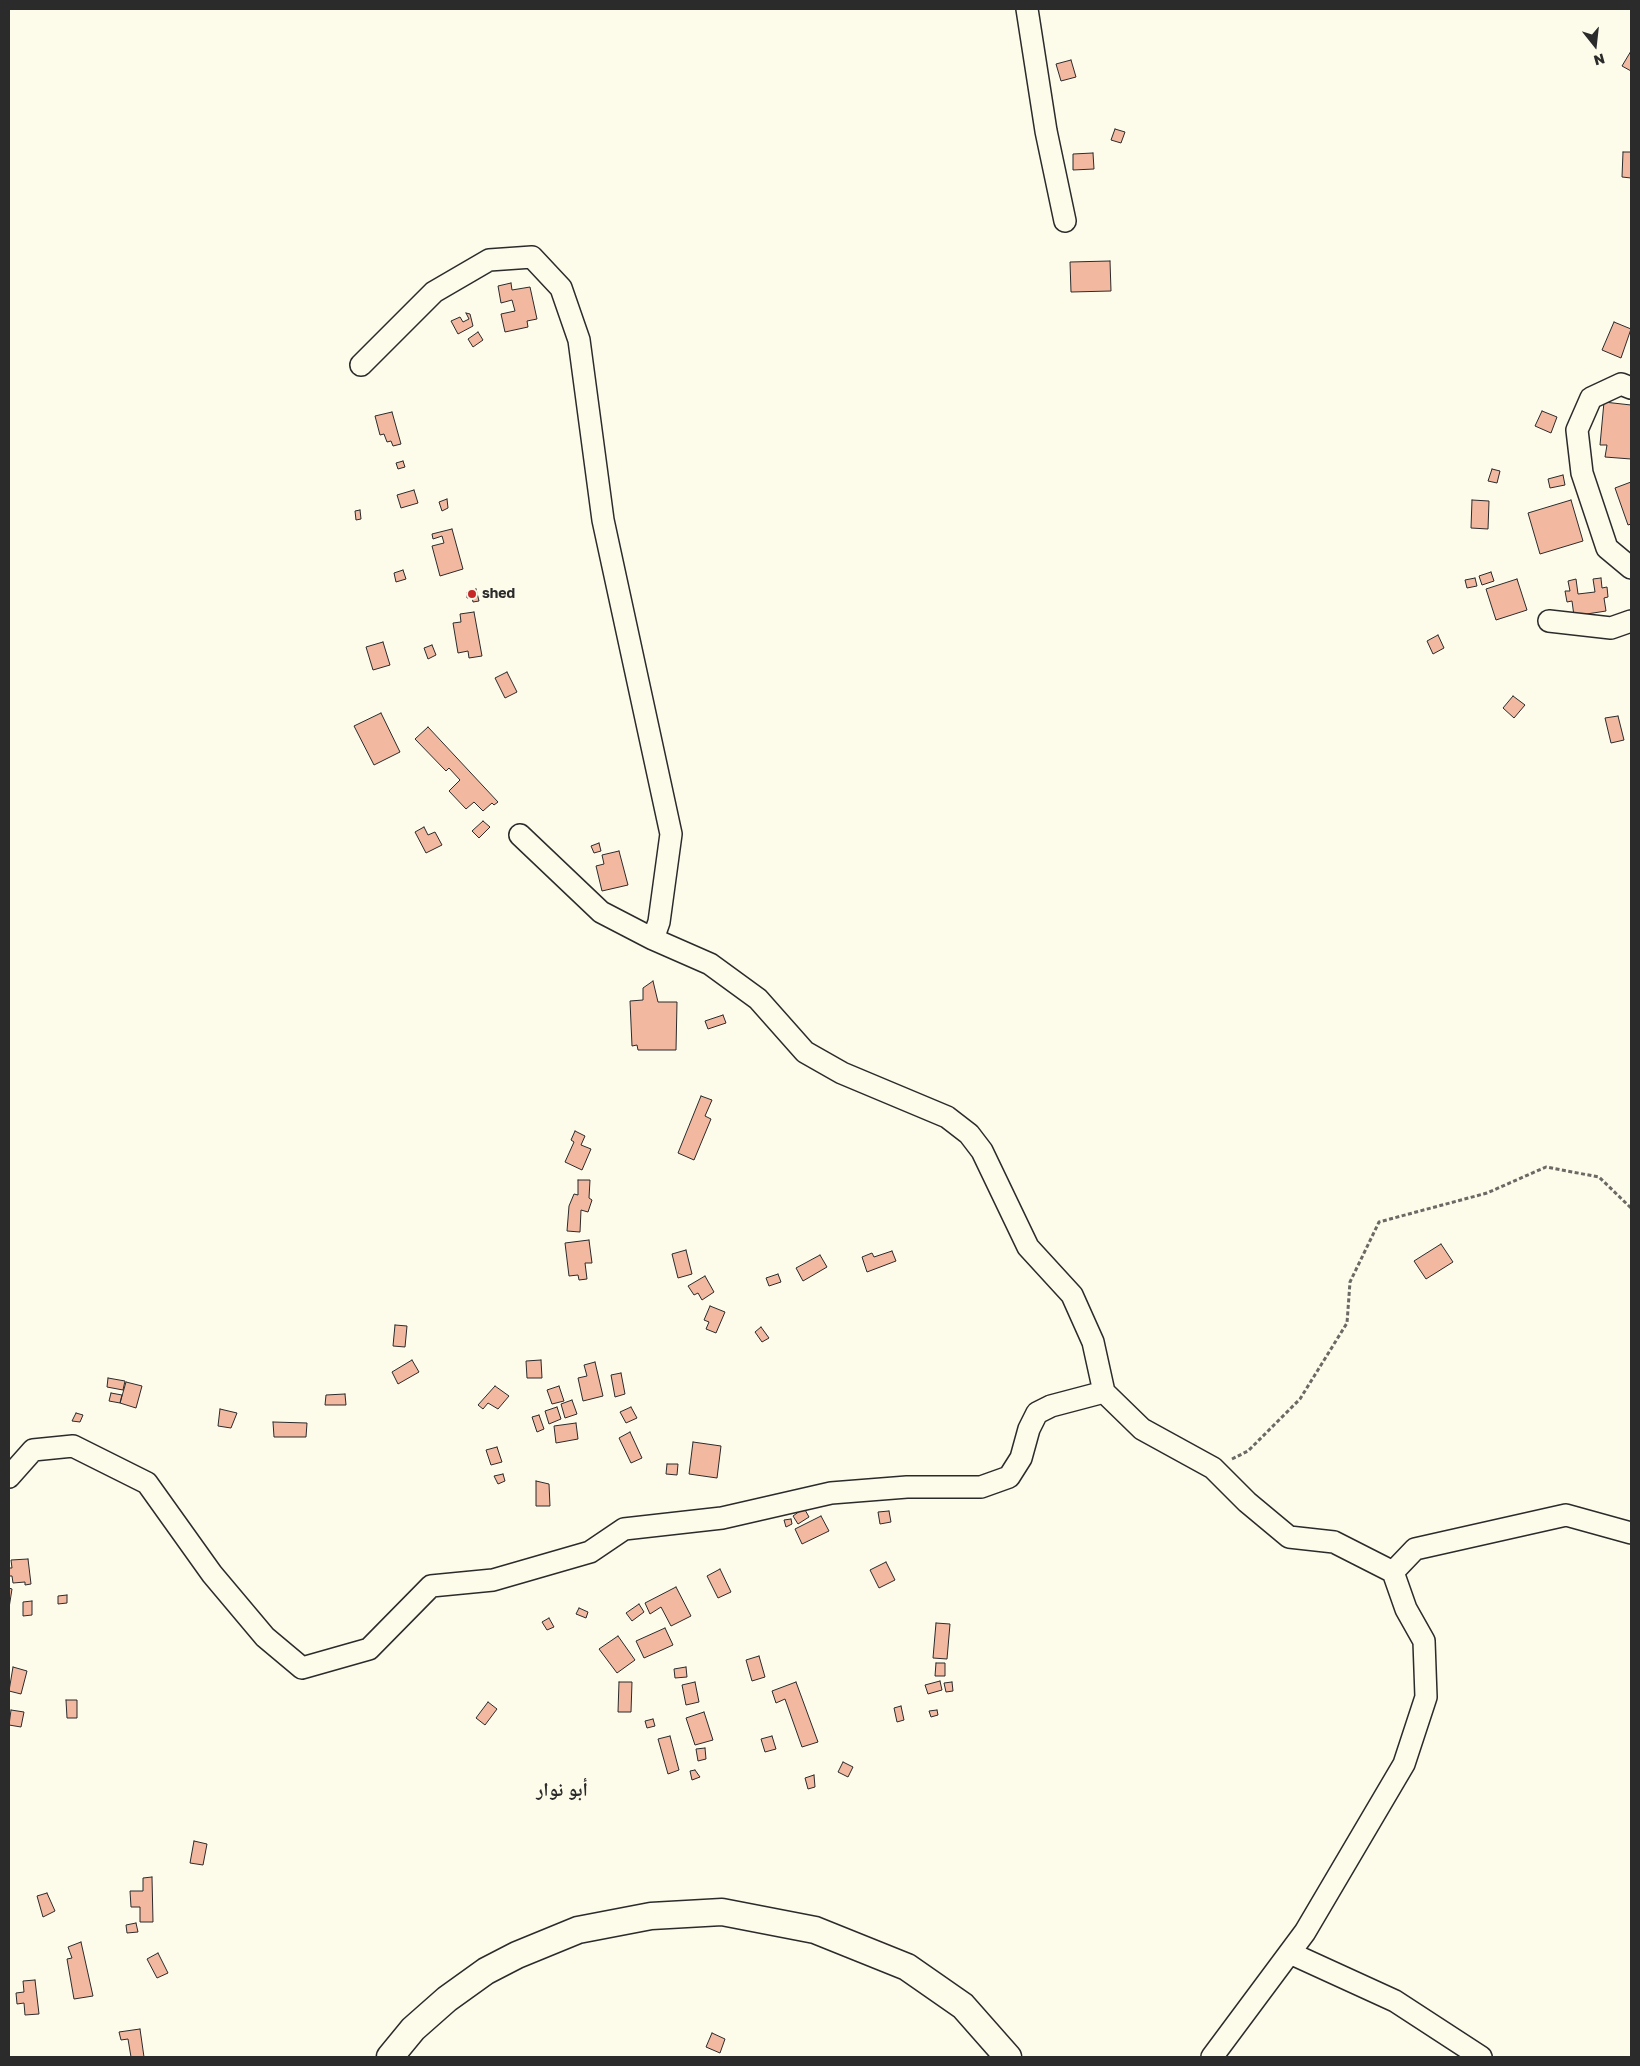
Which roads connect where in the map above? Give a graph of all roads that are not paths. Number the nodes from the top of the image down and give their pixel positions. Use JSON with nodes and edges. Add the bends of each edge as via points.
{"nodes":[{"id":1,"x":1027,"y":9,"type":"edge"},
{"id":2,"x":1065,"y":221,"type":"dead end"},
{"id":3,"x":361,"y":365,"type":"dead end"},
{"id":4,"x":1631,"y":388,"type":"edge"},
{"id":5,"x":1631,"y":568,"type":"edge"},
{"id":6,"x":1549,"y":620,"type":"dead end"},
{"id":7,"x":1631,"y":621,"type":"edge"},
{"id":8,"x":520,"y":835,"type":"dead end"},
{"id":9,"x":653,"y":939,"type":"junction"},
{"id":10,"x":1104,"y":1392,"type":"junction"},
{"id":11,"x":9,"y":1477,"type":"edge"},
{"id":12,"x":1631,"y":1533,"type":"edge"},
{"id":13,"x":1393,"y":1572,"type":"junction"},
{"id":14,"x":1290,"y":1953,"type":"junction"},
{"id":15,"x":390,"y":2057,"type":"edge"},
{"id":16,"x":1008,"y":2057,"type":"edge"},
{"id":17,"x":1212,"y":2057,"type":"edge"},
{"id":18,"x":1481,"y":2057,"type":"edge"}],
"edges":[{"from":1,"to":2,"type":"street","via":[[1046,131]]},
{"from":3,"to":9,"type":"street","via":[[434,292],[489,260],[532,257],[561,288],[579,340],[603,520],[671,834],[659,922]]},
{"from":4,"to":5,"type":"street","via":[[1621,384],[1591,398],[1577,430],[1582,473],[1607,548]]},
{"from":6,"to":7,"type":"street","via":[[1611,628]]},
{"from":8,"to":9,"type":"street","via":[[601,912]]},
{"from":9,"to":10,"type":"street","via":[[710,964],[758,999],[805,1052],[842,1073],[947,1117],[969,1134],[982,1151],[1028,1247],[1072,1295],[1093,1342]]},
{"from":10,"to":11,"type":"street","via":[[1037,1413],[1021,1458],[1009,1477],[981,1487],[907,1487],[831,1493],[722,1518],[624,1529],[590,1552],[493,1580],[431,1586],[369,1649],[302,1668],[265,1637],[212,1574],[147,1483],[73,1446],[33,1450]]},
{"from":10,"to":13,"type":"street","via":[[1142,1429],[1213,1468],[1289,1538],[1334,1542]]},
{"from":12,"to":13,"type":"street","via":[[1566,1515],[1415,1549]]},
{"from":13,"to":14,"type":"street","via":[[1406,1609],[1424,1641],[1426,1698],[1404,1764],[1306,1932]]},
{"from":14,"to":17,"type":"street"},
{"from":14,"to":18,"type":"street","via":[[1396,2001]]},
{"from":15,"to":16,"type":"main road","via":[[413,2029],[447,1999],[486,1971],[517,1955],[578,1930],[651,1916],[722,1912],[815,1930],[906,1967],[963,2006]]}]}
